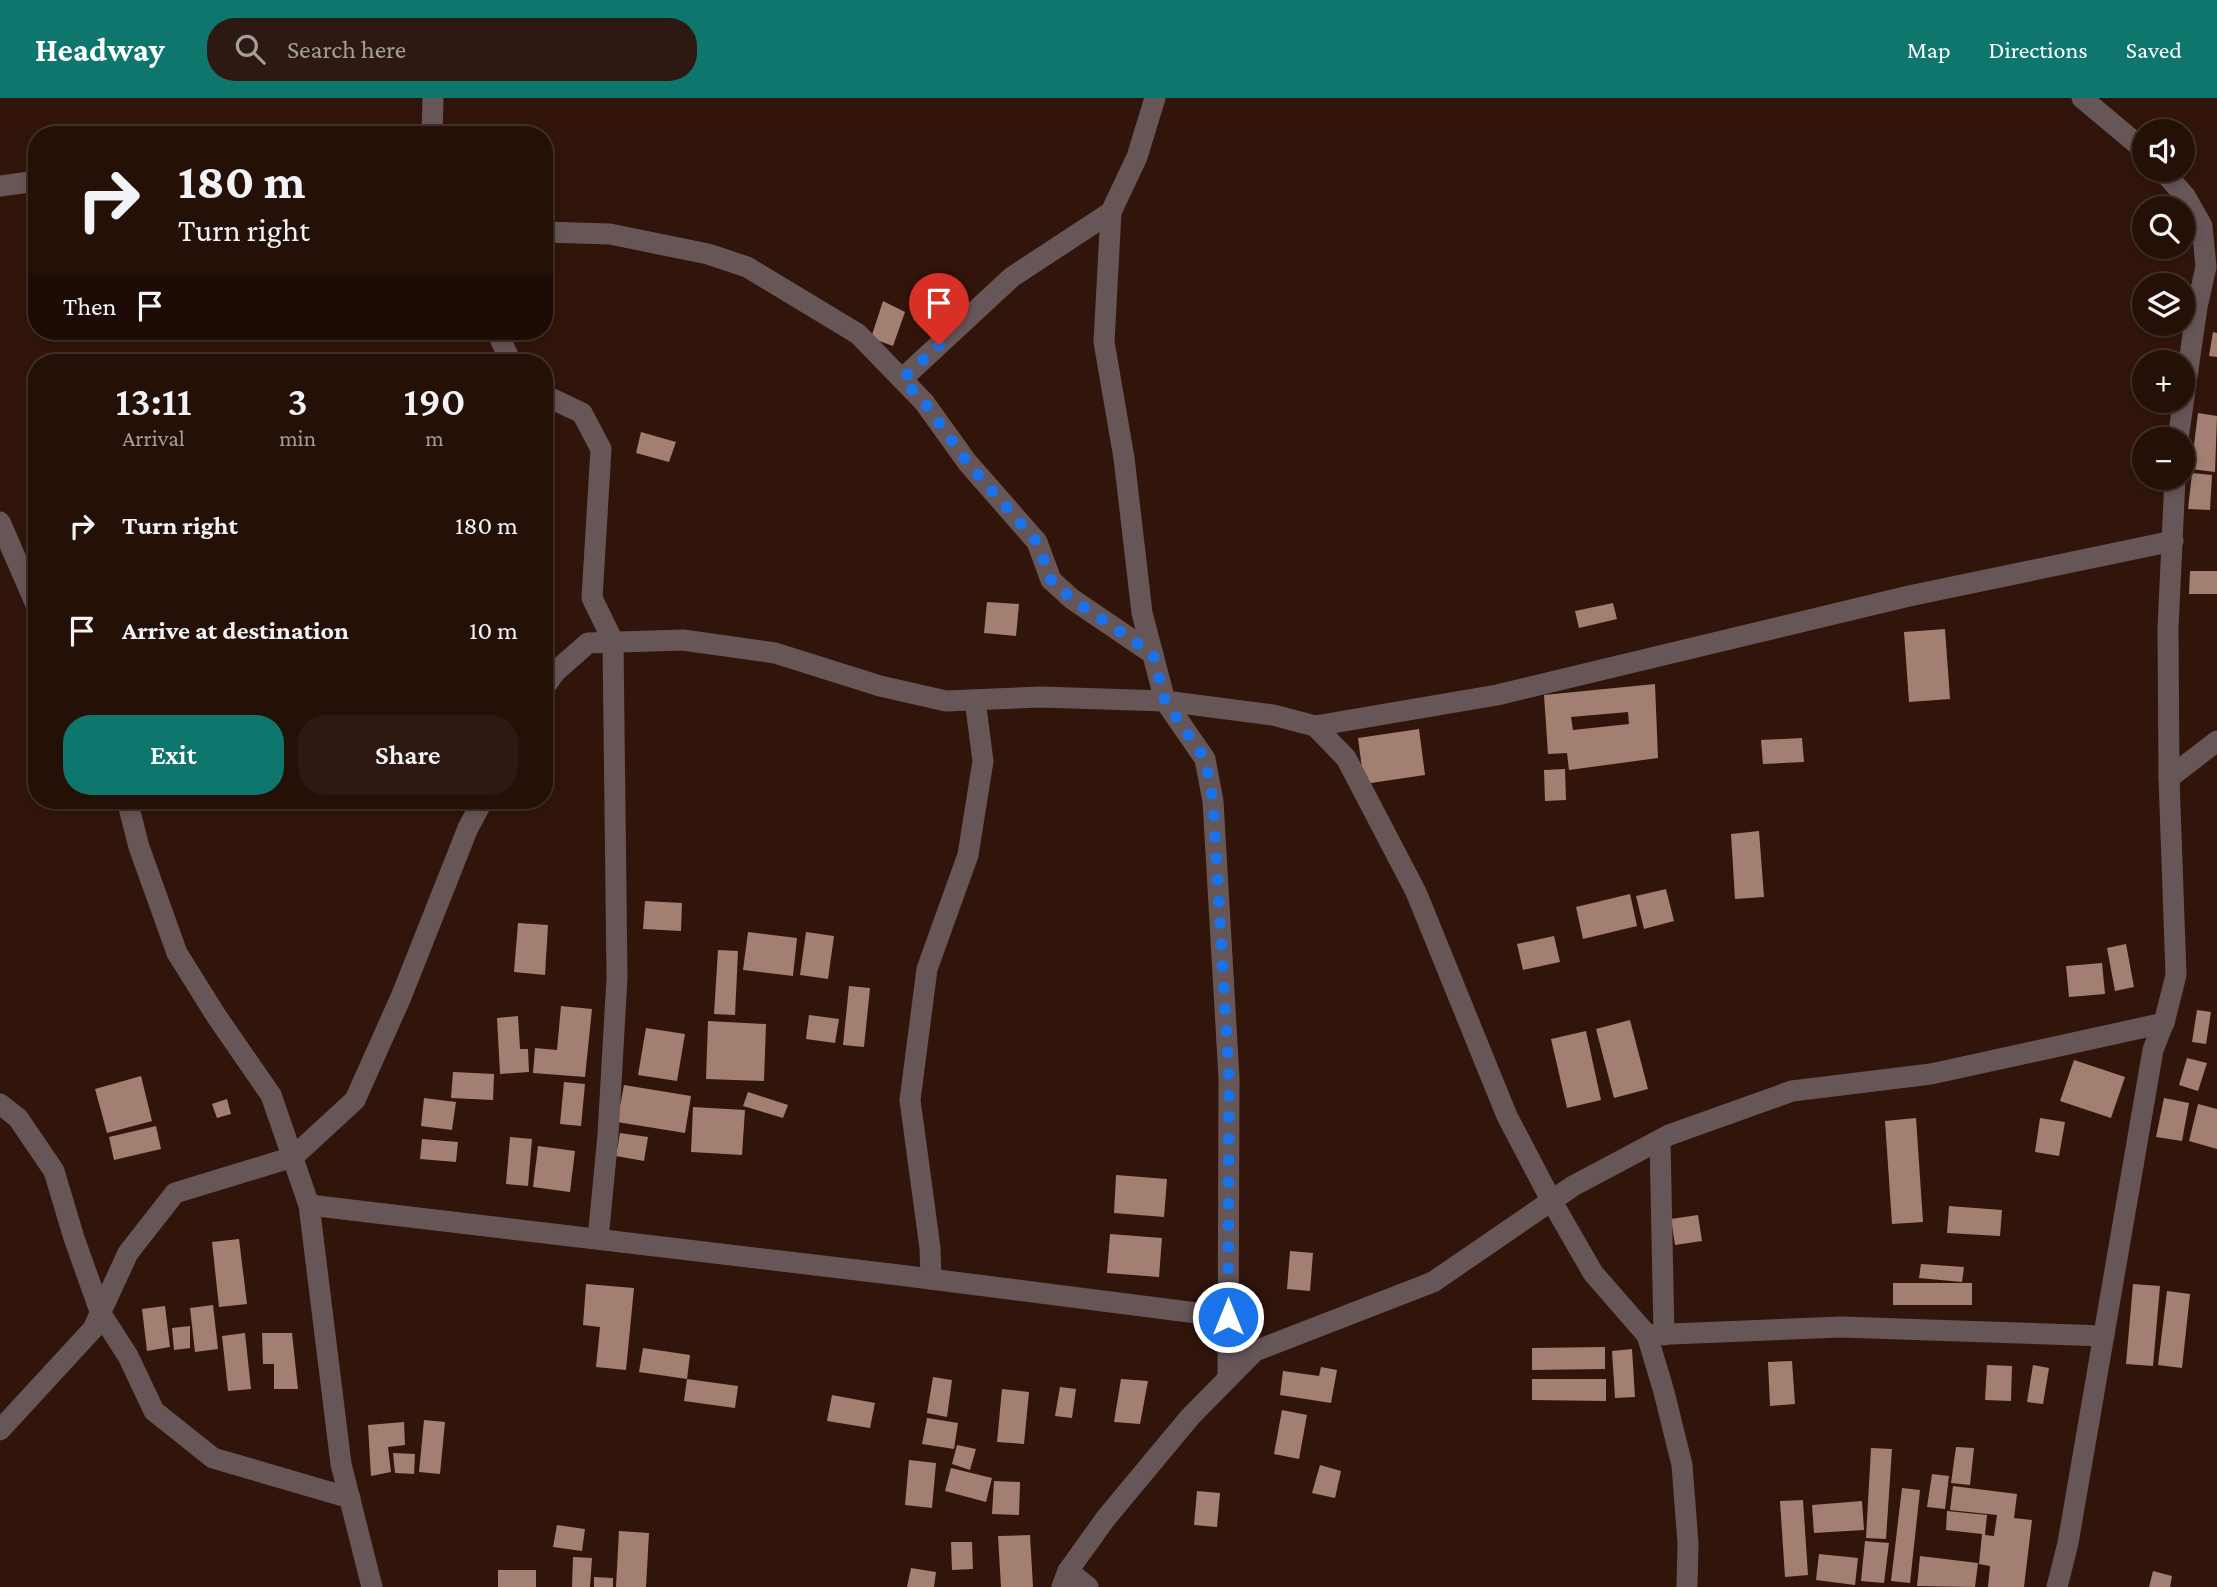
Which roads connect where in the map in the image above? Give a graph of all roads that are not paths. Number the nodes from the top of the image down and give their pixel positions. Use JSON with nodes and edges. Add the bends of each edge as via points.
{"nodes":[{"id":1,"x":433,"y":98,"type":"edge"},
{"id":2,"x":1155,"y":98,"type":"edge"},
{"id":3,"x":2082,"y":98,"type":"edge"},
{"id":4,"x":432,"y":126,"type":"edge"},
{"id":5,"x":2132,"y":139,"type":"edge"},
{"id":6,"x":28,"y":182,"type":"edge"},
{"id":7,"x":2173,"y":182,"type":"edge"},
{"id":8,"x":0,"y":186,"type":"edge"},
{"id":9,"x":1111,"y":212,"type":"junction"},
{"id":10,"x":2209,"y":230,"type":"edge"},
{"id":11,"x":553,"y":232,"type":"edge"},
{"id":12,"x":902,"y":379,"type":"junction"},
{"id":13,"x":553,"y":399,"type":"edge"},
{"id":14,"x":2180,"y":427,"type":"edge"},
{"id":15,"x":2175,"y":490,"type":"edge"},
{"id":16,"x":0,"y":522,"type":"edge"},
{"id":17,"x":2173,"y":541,"type":"junction"},
{"id":18,"x":28,"y":586,"type":"edge"},
{"id":19,"x":613,"y":641,"type":"junction"},
{"id":20,"x":1153,"y":654,"type":"junction"},
{"id":21,"x":553,"y":675,"type":"edge"},
{"id":22,"x":975,"y":700,"type":"junction"},
{"id":23,"x":1165,"y":701,"type":"junction"},
{"id":24,"x":1315,"y":726,"type":"junction"},
{"id":25,"x":2217,"y":741,"type":"edge"},
{"id":26,"x":2169,"y":778,"type":"junction"},
{"id":27,"x":129,"y":809,"type":"edge"},
{"id":28,"x":478,"y":809,"type":"edge"},
{"id":29,"x":2164,"y":1023,"type":"junction"},
{"id":30,"x":0,"y":1104,"type":"edge"},
{"id":31,"x":1660,"y":1140,"type":"junction"},
{"id":32,"x":293,"y":1157,"type":"junction"},
{"id":33,"x":1551,"y":1200,"type":"junction"},
{"id":34,"x":309,"y":1205,"type":"junction"},
{"id":35,"x":598,"y":1239,"type":"junction"},
{"id":36,"x":931,"y":1279,"type":"junction"},
{"id":37,"x":101,"y":1314,"type":"junction"},
{"id":38,"x":1228,"y":1317,"type":"junction"},
{"id":39,"x":1655,"y":1335,"type":"junction"},
{"id":40,"x":2104,"y":1336,"type":"junction"},
{"id":41,"x":1228,"y":1378,"type":"junction"},
{"id":42,"x":0,"y":1430,"type":"edge"},
{"id":43,"x":350,"y":1498,"type":"junction"},
{"id":44,"x":1065,"y":1579,"type":"edge"},
{"id":45,"x":372,"y":1587,"type":"edge"},
{"id":46,"x":1088,"y":1587,"type":"edge"},
{"id":47,"x":1687,"y":1587,"type":"edge"},
{"id":48,"x":2057,"y":1587,"type":"edge"}],
"edges":[{"from":1,"to":4,"type":"street"},
{"from":2,"to":9,"type":"street","via":[[1137,157]]},
{"from":3,"to":5,"type":"street"},
{"from":6,"to":8,"type":"street"},
{"from":7,"to":10,"type":"street"},
{"from":9,"to":12,"type":"street","via":[[1012,277]]},
{"from":9,"to":20,"type":"street","via":[[1104,342],[1124,458],[1142,612]]},
{"from":10,"to":14,"type":"street"},
{"from":11,"to":12,"type":"street","via":[[610,234],[708,254],[747,267],[858,334]]},
{"from":12,"to":20,"type":"street","via":[[1037,542],[1051,580]]},
{"from":13,"to":19,"type":"street","via":[[582,413],[601,449],[592,598]]},
{"from":15,"to":17,"type":"street"},
{"from":16,"to":18,"type":"street"},
{"from":17,"to":24,"type":"street","via":[[1909,596],[1497,695]]},
{"from":17,"to":26,"type":"street","via":[[2168,628]]},
{"from":19,"to":21,"type":"street","via":[[588,643]]},
{"from":19,"to":22,"type":"street","via":[[683,639],[775,653],[880,686],[946,701]]},
{"from":19,"to":35,"type":"street","via":[[617,978]]},
{"from":20,"to":23,"type":"street"},
{"from":22,"to":23,"type":"street"},
{"from":22,"to":36,"type":"street","via":[[983,761],[968,855],[927,969],[910,1100]]},
{"from":23,"to":24,"type":"street","via":[[1273,715]]},
{"from":23,"to":38,"type":"street","via":[[1205,759],[1213,801],[1229,1078]]},
{"from":24,"to":33,"type":"street","via":[[1346,758],[1416,892],[1507,1116]]},
{"from":25,"to":26,"type":"street"},
{"from":26,"to":29,"type":"street","via":[[2176,975]]},
{"from":27,"to":32,"type":"street","via":[[177,953],[271,1096]]},
{"from":28,"to":32,"type":"street","via":[[355,1100]]},
{"from":29,"to":31,"type":"street","via":[[1931,1074],[1792,1091]]},
{"from":29,"to":40,"type":"street","via":[[2153,1051]]},
{"from":30,"to":37,"type":"street","via":[[18,1118],[54,1171]]},
{"from":31,"to":33,"type":"street"},
{"from":31,"to":39,"type":"street"},
{"from":32,"to":34,"type":"street"},
{"from":32,"to":37,"type":"street","via":[[175,1193],[128,1253]]},
{"from":33,"to":39,"type":"street","via":[[1593,1273]]},
{"from":33,"to":41,"type":"street","via":[[1433,1282],[1255,1351]]},
{"from":34,"to":35,"type":"street"},
{"from":34,"to":43,"type":"street","via":[[341,1464]]},
{"from":35,"to":36,"type":"street"},
{"from":36,"to":38,"type":"street"},
{"from":37,"to":42,"type":"street","via":[[93,1329]]},
{"from":37,"to":43,"type":"street","via":[[128,1356],[154,1411],[213,1458]]},
{"from":38,"to":41,"type":"street"},
{"from":39,"to":40,"type":"street","via":[[1841,1326]]},
{"from":39,"to":47,"type":"street","via":[[1682,1465]]},
{"from":40,"to":48,"type":"street"},
{"from":41,"to":44,"type":"street","via":[[1114,1507]]},
{"from":43,"to":45,"type":"street"},
{"from":44,"to":46,"type":"street"}]}
